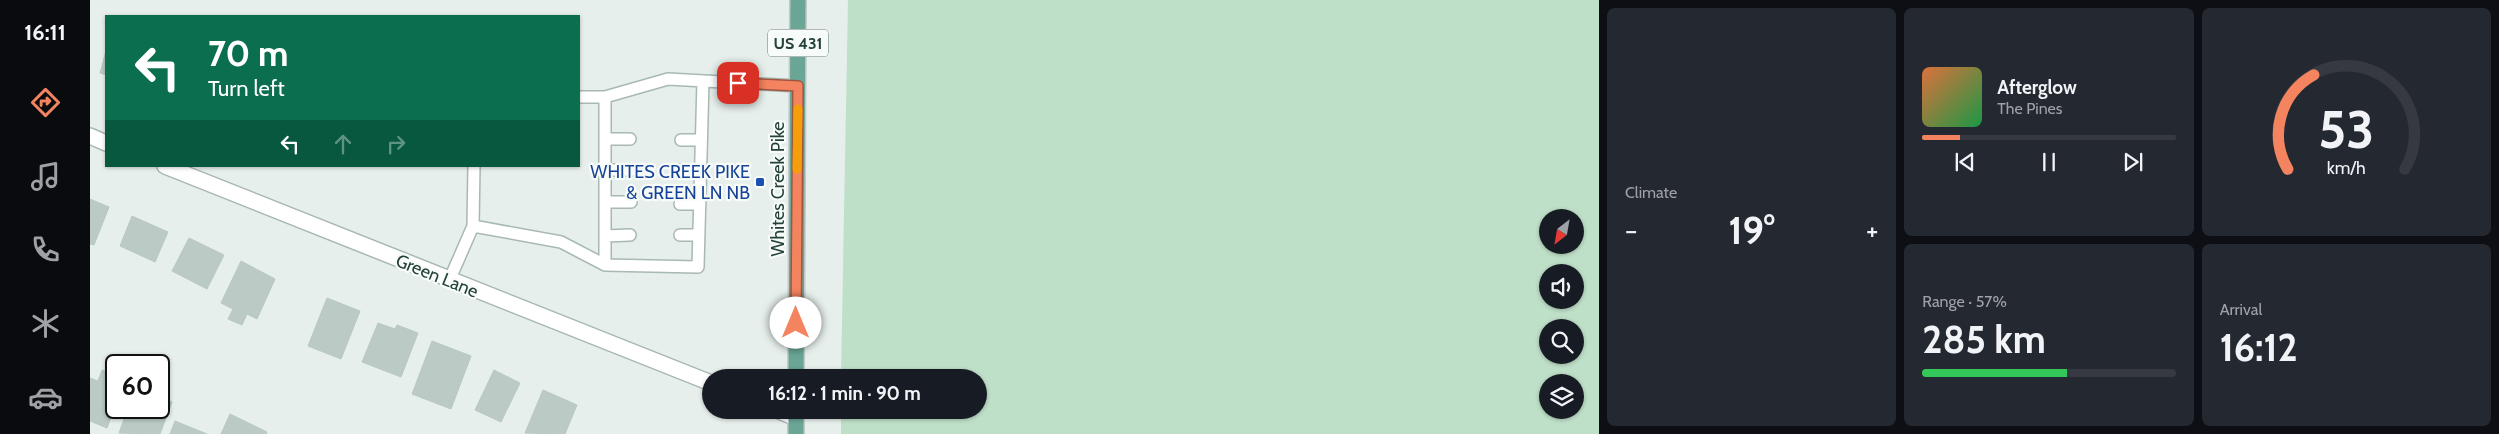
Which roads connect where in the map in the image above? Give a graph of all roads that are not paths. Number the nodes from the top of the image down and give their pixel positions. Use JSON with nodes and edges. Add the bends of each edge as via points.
{"nodes":[{"id":1,"x":798,"y":0,"type":"edge"},
{"id":2,"x":703,"y":81,"type":"junction"},
{"id":3,"x":798,"y":86,"type":"junction"},
{"id":4,"x":580,"y":97,"type":"edge"},
{"id":5,"x":605,"y":97,"type":"junction"},
{"id":6,"x":90,"y":136,"type":"edge"},
{"id":7,"x":605,"y":139,"type":"junction"},
{"id":8,"x":630,"y":139,"type":"dead end"},
{"id":9,"x":681,"y":140,"type":"dead end"},
{"id":10,"x":701,"y":140,"type":"junction"},
{"id":11,"x":105,"y":143,"type":"edge"},
{"id":12,"x":166,"y":167,"type":"edge"},
{"id":13,"x":474,"y":167,"type":"edge"},
{"id":14,"x":605,"y":170,"type":"junction"},
{"id":15,"x":631,"y":170,"type":"dead end"},
{"id":16,"x":680,"y":170,"type":"dead end"},
{"id":17,"x":700,"y":170,"type":"junction"},
{"id":18,"x":605,"y":202,"type":"junction"},
{"id":19,"x":631,"y":202,"type":"dead end"},
{"id":20,"x":680,"y":204,"type":"dead end"},
{"id":21,"x":700,"y":204,"type":"junction"},
{"id":22,"x":474,"y":226,"type":"junction"},
{"id":23,"x":630,"y":235,"type":"dead end"},
{"id":24,"x":680,"y":235,"type":"dead end"},
{"id":25,"x":699,"y":235,"type":"junction"},
{"id":26,"x":605,"y":236,"type":"junction"},
{"id":27,"x":605,"y":265,"type":"junction"},
{"id":28,"x":449,"y":281,"type":"junction"},
{"id":29,"x":796,"y":369,"type":"edge"},
{"id":30,"x":702,"y":379,"type":"edge"},
{"id":31,"x":796,"y":419,"type":"edge"},
{"id":32,"x":796,"y":434,"type":"edge"}],
"edges":[{"from":1,"to":3,"type":"main road","name":"Whites Creek Pike","number":"US 431"},
{"from":2,"to":3,"type":"lane"},
{"from":2,"to":5,"type":"lane","via":[[668,79]]},
{"from":2,"to":10,"type":"lane"},
{"from":3,"to":29,"type":"main road","name":"Whites Creek Pike","number":"US 431"},
{"from":4,"to":5,"type":"lane"},
{"from":5,"to":7,"type":"lane"},
{"from":6,"to":11,"type":"street"},
{"from":7,"to":8,"type":"lane"},
{"from":7,"to":14,"type":"lane"},
{"from":9,"to":10,"type":"lane"},
{"from":10,"to":17,"type":"lane"},
{"from":12,"to":28,"type":"street","name":"Green Lane"},
{"from":13,"to":22,"type":"lane"},
{"from":14,"to":15,"type":"lane"},
{"from":14,"to":18,"type":"lane"},
{"from":16,"to":17,"type":"lane"},
{"from":17,"to":21,"type":"lane"},
{"from":18,"to":19,"type":"lane"},
{"from":18,"to":26,"type":"lane"},
{"from":20,"to":21,"type":"lane"},
{"from":21,"to":25,"type":"lane"},
{"from":22,"to":27,"type":"lane","via":[[561,242]]},
{"from":22,"to":28,"type":"lane"},
{"from":23,"to":26,"type":"lane"},
{"from":24,"to":25,"type":"lane"},
{"from":25,"to":27,"type":"lane","via":[[698,267]]},
{"from":26,"to":27,"type":"lane"},
{"from":28,"to":30,"type":"street","name":"Green Lane"},
{"from":31,"to":32,"type":"main road"}]}
